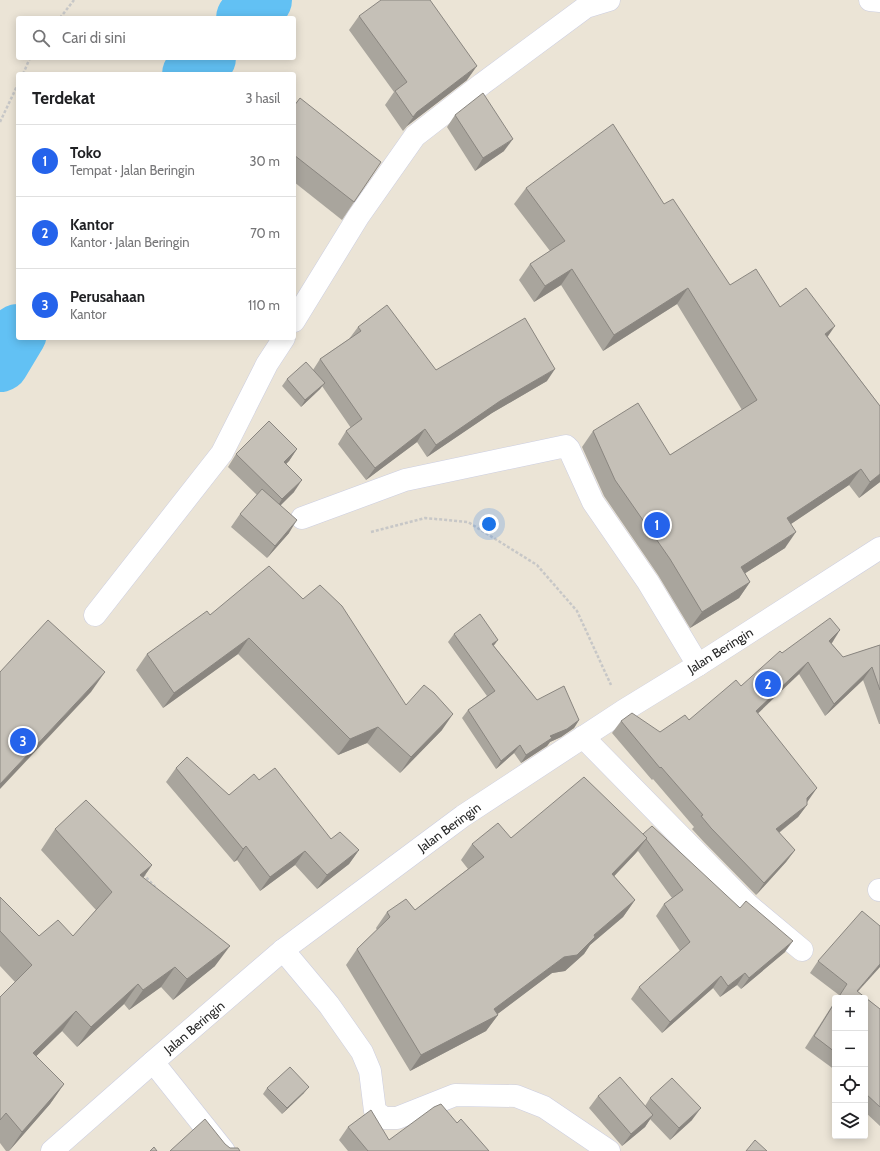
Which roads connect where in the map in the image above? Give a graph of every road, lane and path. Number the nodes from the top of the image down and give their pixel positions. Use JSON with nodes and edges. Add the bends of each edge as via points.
{"nodes":[{"id":1,"x":74,"y":0,"type":"edge"},
{"id":2,"x":609,"y":0,"type":"edge"},
{"id":3,"x":870,"y":0,"type":"edge"},
{"id":4,"x":880,"y":1,"type":"edge"},
{"id":5,"x":62,"y":16,"type":"edge"},
{"id":6,"x":29,"y":60,"type":"edge"},
{"id":7,"x":24,"y":72,"type":"edge"},
{"id":8,"x":16,"y":88,"type":"edge"},
{"id":9,"x":0,"y":122,"type":"edge"},
{"id":10,"x":296,"y":318,"type":"edge"},
{"id":11,"x":283,"y":340,"type":"edge"},
{"id":12,"x":302,"y":518,"type":"dead end"},
{"id":13,"x":371,"y":532,"type":"dead end"},
{"id":14,"x":880,"y":548,"type":"edge"},
{"id":15,"x":95,"y":615,"type":"dead end"},
{"id":16,"x":698,"y":664,"type":"junction"},
{"id":17,"x":623,"y":711,"type":"junction"},
{"id":18,"x":583,"y":737,"type":"junction"},
{"id":19,"x":142,"y":872,"type":"edge"},
{"id":20,"x":158,"y":890,"type":"edge"},
{"id":21,"x":283,"y":950,"type":"junction"},
{"id":22,"x":802,"y":950,"type":"dead end"},
{"id":23,"x":153,"y":1062,"type":"junction"},
{"id":24,"x":52,"y":1151,"type":"edge"},
{"id":25,"x":224,"y":1151,"type":"edge"},
{"id":26,"x":609,"y":1151,"type":"edge"}],
"edges":[{"from":1,"to":5,"type":"path"},
{"from":2,"to":10,"type":"street","via":[[586,7],[415,136],[358,217]]},
{"from":3,"to":4,"type":"street"},
{"from":6,"to":7,"type":"path"},
{"from":8,"to":9,"type":"path"},
{"from":11,"to":15,"type":"street","via":[[267,364],[222,453]]},
{"from":12,"to":16,"type":"street","via":[[405,480],[566,446],[593,502],[648,582]]},
{"from":13,"to":17,"type":"path","via":[[425,518],[468,522],[537,565],[577,611]]},
{"from":14,"to":16,"type":"street","name":"Jalan Beringin"},
{"from":16,"to":17,"type":"street","name":"Jalan Beringin"},
{"from":17,"to":18,"type":"street","name":"Jalan Beringin"},
{"from":18,"to":21,"type":"street","name":"Jalan Beringin","via":[[463,816]]},
{"from":18,"to":22,"type":"street","via":[[747,904]]},
{"from":19,"to":20,"type":"path"},
{"from":21,"to":23,"type":"street","name":"Jalan Beringin"},
{"from":21,"to":26,"type":"street","via":[[329,1005],[362,1052],[370,1072],[375,1111],[384,1118],[397,1118],[455,1094],[516,1096],[544,1107]]},
{"from":23,"to":24,"type":"street","name":"Jalan Beringin"},
{"from":23,"to":25,"type":"street"}]}
